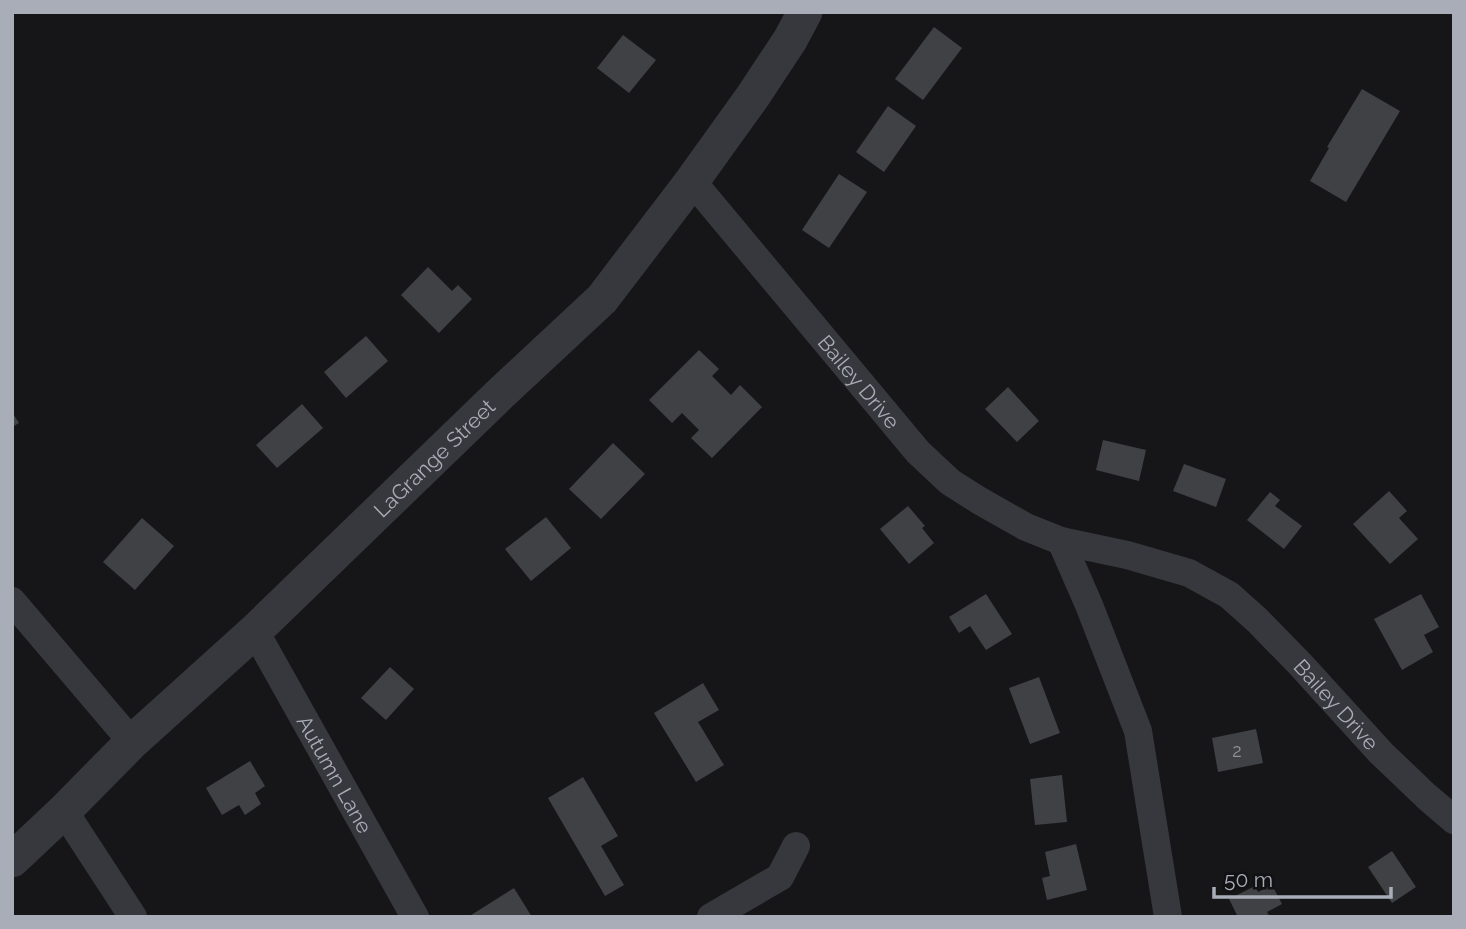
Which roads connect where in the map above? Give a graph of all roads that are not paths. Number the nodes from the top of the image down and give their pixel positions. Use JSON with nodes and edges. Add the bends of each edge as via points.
{"nodes":[{"id":1,"x":805,"y":12,"type":"edge"},
{"id":2,"x":692,"y":181,"type":"junction"},
{"id":3,"x":1061,"y":541,"type":"junction"},
{"id":4,"x":12,"y":601,"type":"edge"},
{"id":5,"x":255,"y":631,"type":"junction"},
{"id":6,"x":132,"y":742,"type":"junction"},
{"id":7,"x":64,"y":811,"type":"junction"},
{"id":8,"x":1454,"y":820,"type":"edge"},
{"id":9,"x":796,"y":846,"type":"dead end"},
{"id":10,"x":12,"y":860,"type":"edge"},
{"id":11,"x":133,"y":917,"type":"edge"},
{"id":12,"x":415,"y":917,"type":"edge"},
{"id":13,"x":711,"y":917,"type":"edge"},
{"id":14,"x":1168,"y":917,"type":"edge"}],
"edges":[{"from":1,"to":2,"type":"street","name":"LaGrange Street"},
{"from":2,"to":3,"type":"street","name":"Bailey Drive","via":[[918,452],[950,482],[980,501]]},
{"from":2,"to":5,"type":"street","name":"LaGrange Street","via":[[602,299]]},
{"from":3,"to":8,"type":"street","name":"Bailey Drive","via":[[1189,573],[1229,595],[1381,753]]},
{"from":3,"to":14,"type":"street","via":[[1138,732]]},
{"from":4,"to":6,"type":"street"},
{"from":5,"to":6,"type":"street","name":"LaGrange Street"},
{"from":5,"to":12,"type":"street","name":"Autumn Lane"},
{"from":6,"to":7,"type":"street","name":"LaGrange Street"},
{"from":7,"to":10,"type":"street","name":"LaGrange Street"},
{"from":7,"to":11,"type":"street"},
{"from":9,"to":13,"type":"street","via":[[780,877]]}]}
